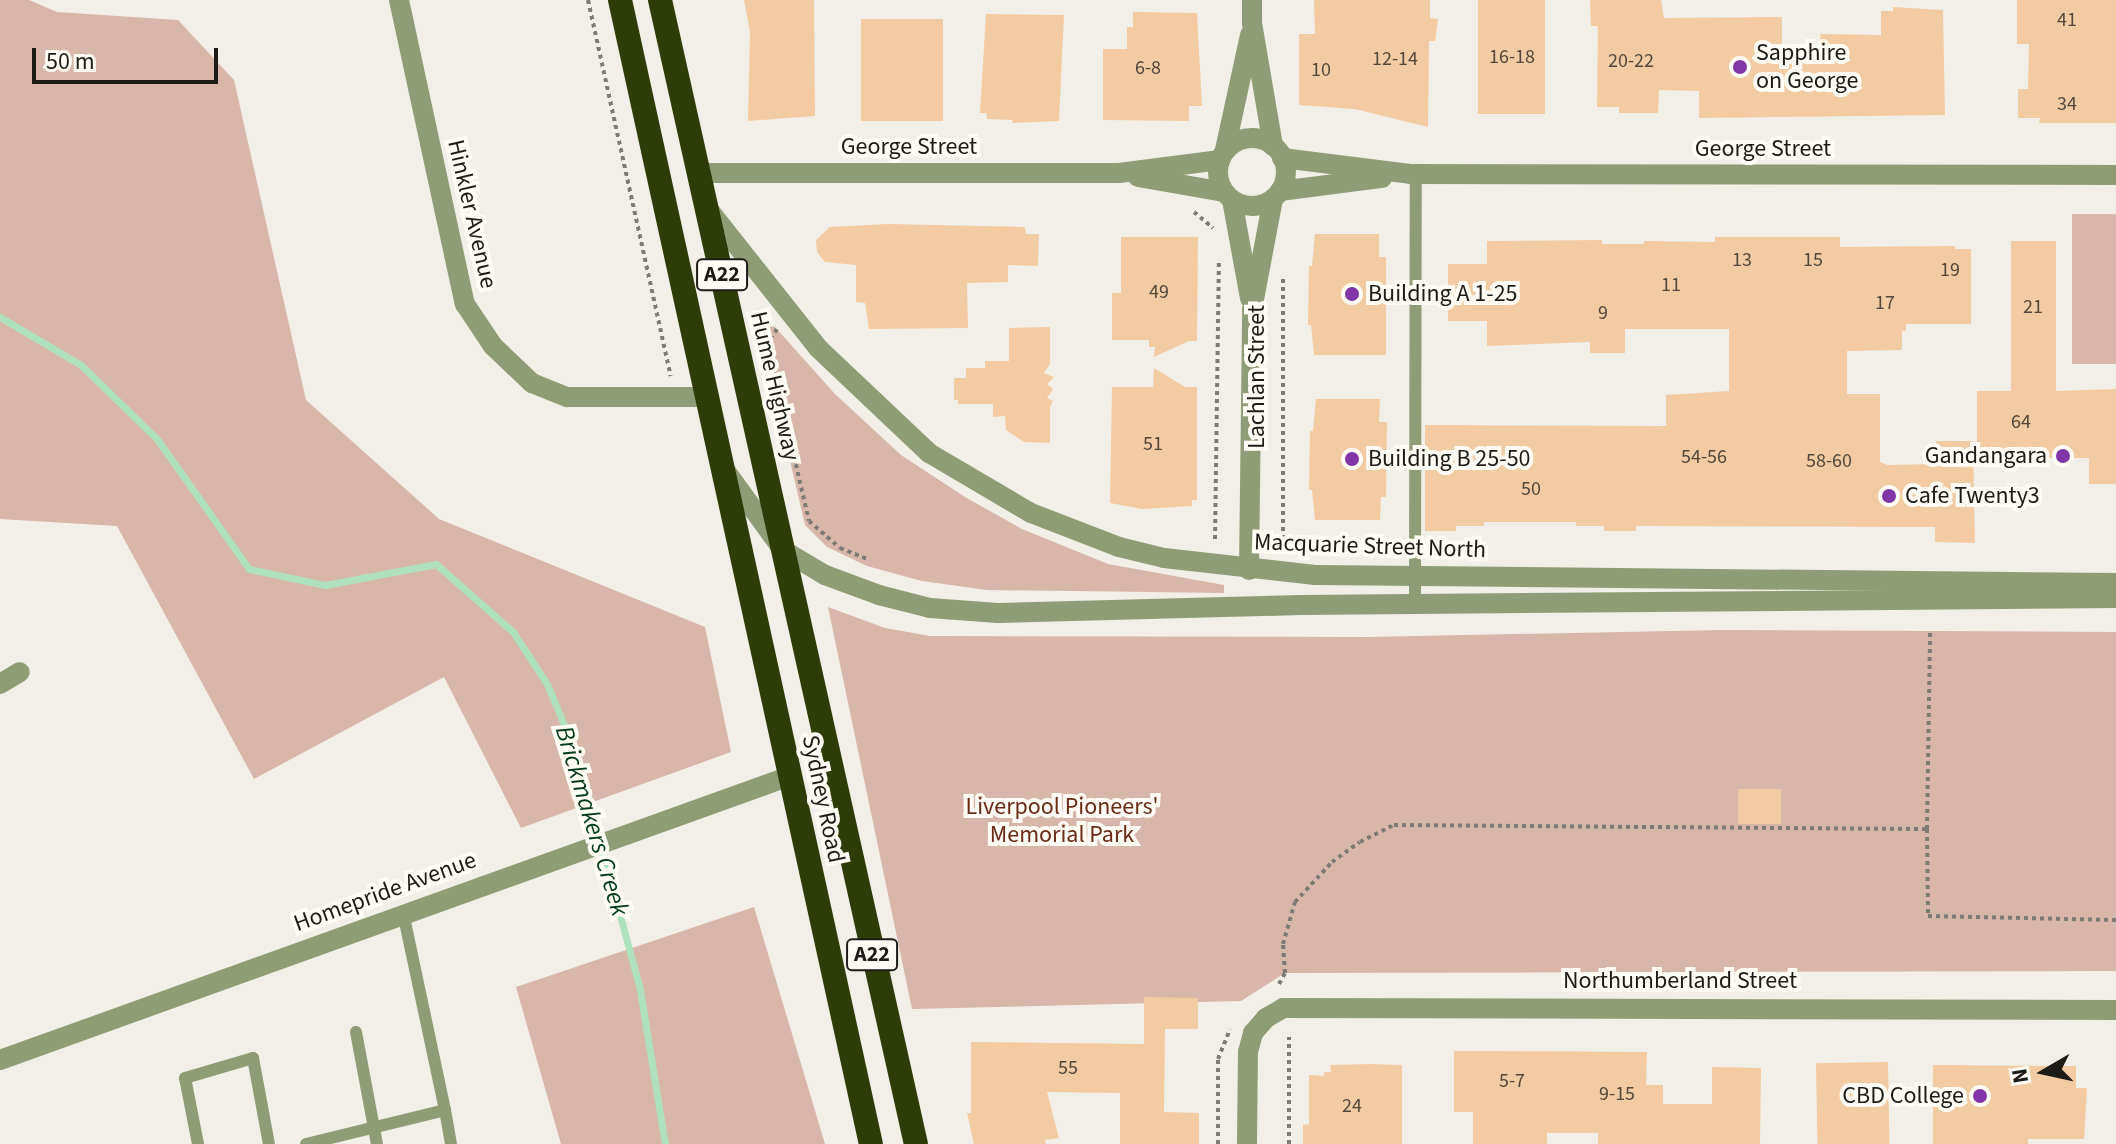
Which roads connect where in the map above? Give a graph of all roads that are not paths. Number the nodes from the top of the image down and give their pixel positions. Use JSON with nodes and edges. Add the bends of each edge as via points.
{"nodes":[{"id":1,"x":399,"y":0,"type":"edge"},
{"id":2,"x":620,"y":0,"type":"edge"},
{"id":3,"x":660,"y":0,"type":"edge"},
{"id":4,"x":1252,"y":0,"type":"edge"},
{"id":5,"x":1252,"y":23,"type":"junction"},
{"id":6,"x":1278,"y":152,"type":"junction"},
{"id":7,"x":1223,"y":155,"type":"junction"},
{"id":8,"x":699,"y":173,"type":"junction"},
{"id":9,"x":1119,"y":173,"type":"junction"},
{"id":10,"x":1413,"y":174,"type":"junction"},
{"id":11,"x":2116,"y":175,"type":"edge"},
{"id":12,"x":1277,"y":195,"type":"junction"},
{"id":13,"x":1228,"y":196,"type":"junction"},
{"id":14,"x":708,"y":209,"type":"junction"},
{"id":15,"x":1252,"y":310,"type":"junction"},
{"id":16,"x":708,"y":397,"type":"junction"},
{"id":17,"x":722,"y":465,"type":"junction"},
{"id":18,"x":783,"y":550,"type":"junction"},
{"id":19,"x":1249,"y":570,"type":"junction"},
{"id":20,"x":1415,"y":576,"type":"junction"},
{"id":21,"x":2116,"y":583,"type":"edge"},
{"id":22,"x":2116,"y":598,"type":"edge"},
{"id":23,"x":1415,"y":604,"type":"junction"},
{"id":24,"x":20,"y":672,"type":"dead end"},
{"id":25,"x":0,"y":684,"type":"edge"},
{"id":26,"x":830,"y":765,"type":"junction"},
{"id":27,"x":790,"y":776,"type":"junction"},
{"id":28,"x":403,"y":913,"type":"junction"},
{"id":29,"x":2116,"y":1010,"type":"edge"},
{"id":30,"x":356,"y":1032,"type":"dead end"},
{"id":31,"x":0,"y":1060,"type":"edge"},
{"id":32,"x":445,"y":1110,"type":"junction"},
{"id":33,"x":374,"y":1128,"type":"junction"},
{"id":34,"x":198,"y":1144,"type":"edge"},
{"id":35,"x":269,"y":1144,"type":"edge"},
{"id":36,"x":306,"y":1144,"type":"edge"},
{"id":37,"x":377,"y":1144,"type":"edge"},
{"id":38,"x":451,"y":1144,"type":"edge"},
{"id":39,"x":871,"y":1144,"type":"edge"},
{"id":40,"x":916,"y":1144,"type":"edge"},
{"id":41,"x":1247,"y":1144,"type":"edge"}],
"edges":[{"from":1,"to":16,"type":"street","name":"Hinkler Avenue","via":[[465,304],[493,346],[532,383],[567,397]]},
{"from":2,"to":16,"type":"highway","number":"A22"},
{"from":3,"to":8,"type":"highway","name":"Hume Highway","number":"A22"},
{"from":4,"to":5,"type":"street"},
{"from":5,"to":6,"type":"street"},
{"from":5,"to":7,"type":"street"},
{"from":6,"to":7,"type":"street","via":[[1254,138],[1243,139]]},
{"from":6,"to":10,"type":"street","name":"George Street"},
{"from":6,"to":12,"type":"street","via":[[1285,180]]},
{"from":7,"to":9,"type":"street","name":"George Street"},
{"from":7,"to":13,"type":"street","via":[[1217,171]]},
{"from":8,"to":9,"type":"street","name":"George Street"},
{"from":8,"to":14,"type":"highway","name":"Hume Highway","number":"A22"},
{"from":9,"to":13,"type":"street","name":"George Street"},
{"from":10,"to":11,"type":"street","name":"George Street"},
{"from":10,"to":12,"type":"street","name":"George Street"},
{"from":10,"to":20,"type":"lane"},
{"from":12,"to":13,"type":"street","via":[[1252,207]]},
{"from":12,"to":15,"type":"street","name":"Lachlan Street"},
{"from":13,"to":15,"type":"street","name":"Lachlan Street"},
{"from":14,"to":18,"type":"highway","name":"Hume Highway","number":"A22"},
{"from":14,"to":19,"type":"street","name":"Macquarie Street North","via":[[818,348],[929,453],[1031,513],[1081,534],[1164,558]]},
{"from":15,"to":19,"type":"street","name":"Lachlan Street"},
{"from":16,"to":17,"type":"highway","number":"A22"},
{"from":17,"to":18,"type":"street"},
{"from":17,"to":27,"type":"highway","name":"Sydney Road","number":"A22"},
{"from":18,"to":23,"type":"street","via":[[825,575],[930,608],[998,613]]},
{"from":18,"to":26,"type":"highway","name":"Sydney Road","number":"A22"},
{"from":19,"to":20,"type":"street","name":"Macquarie Street North"},
{"from":20,"to":21,"type":"street","name":"Macquarie Street North"},
{"from":20,"to":23,"type":"lane"},
{"from":22,"to":23,"type":"street"},
{"from":24,"to":25,"type":"street"},
{"from":26,"to":27,"type":"highway"},
{"from":26,"to":40,"type":"highway","name":"Sydney Road","number":"A22"},
{"from":27,"to":28,"type":"street","name":"Homepride Avenue"},
{"from":27,"to":39,"type":"highway","name":"Sydney Road","number":"A22"},
{"from":28,"to":31,"type":"street","name":"Homepride Avenue"},
{"from":28,"to":32,"type":"lane"},
{"from":29,"to":41,"type":"street","name":"Northumberland Street","via":[[1283,1008],[1253,1033]]},
{"from":30,"to":33,"type":"lane"},
{"from":32,"to":33,"type":"lane"},
{"from":32,"to":38,"type":"lane"},
{"from":33,"to":36,"type":"lane"},
{"from":33,"to":37,"type":"lane"},
{"from":34,"to":35,"type":"lane","via":[[185,1078],[253,1058]]}]}
